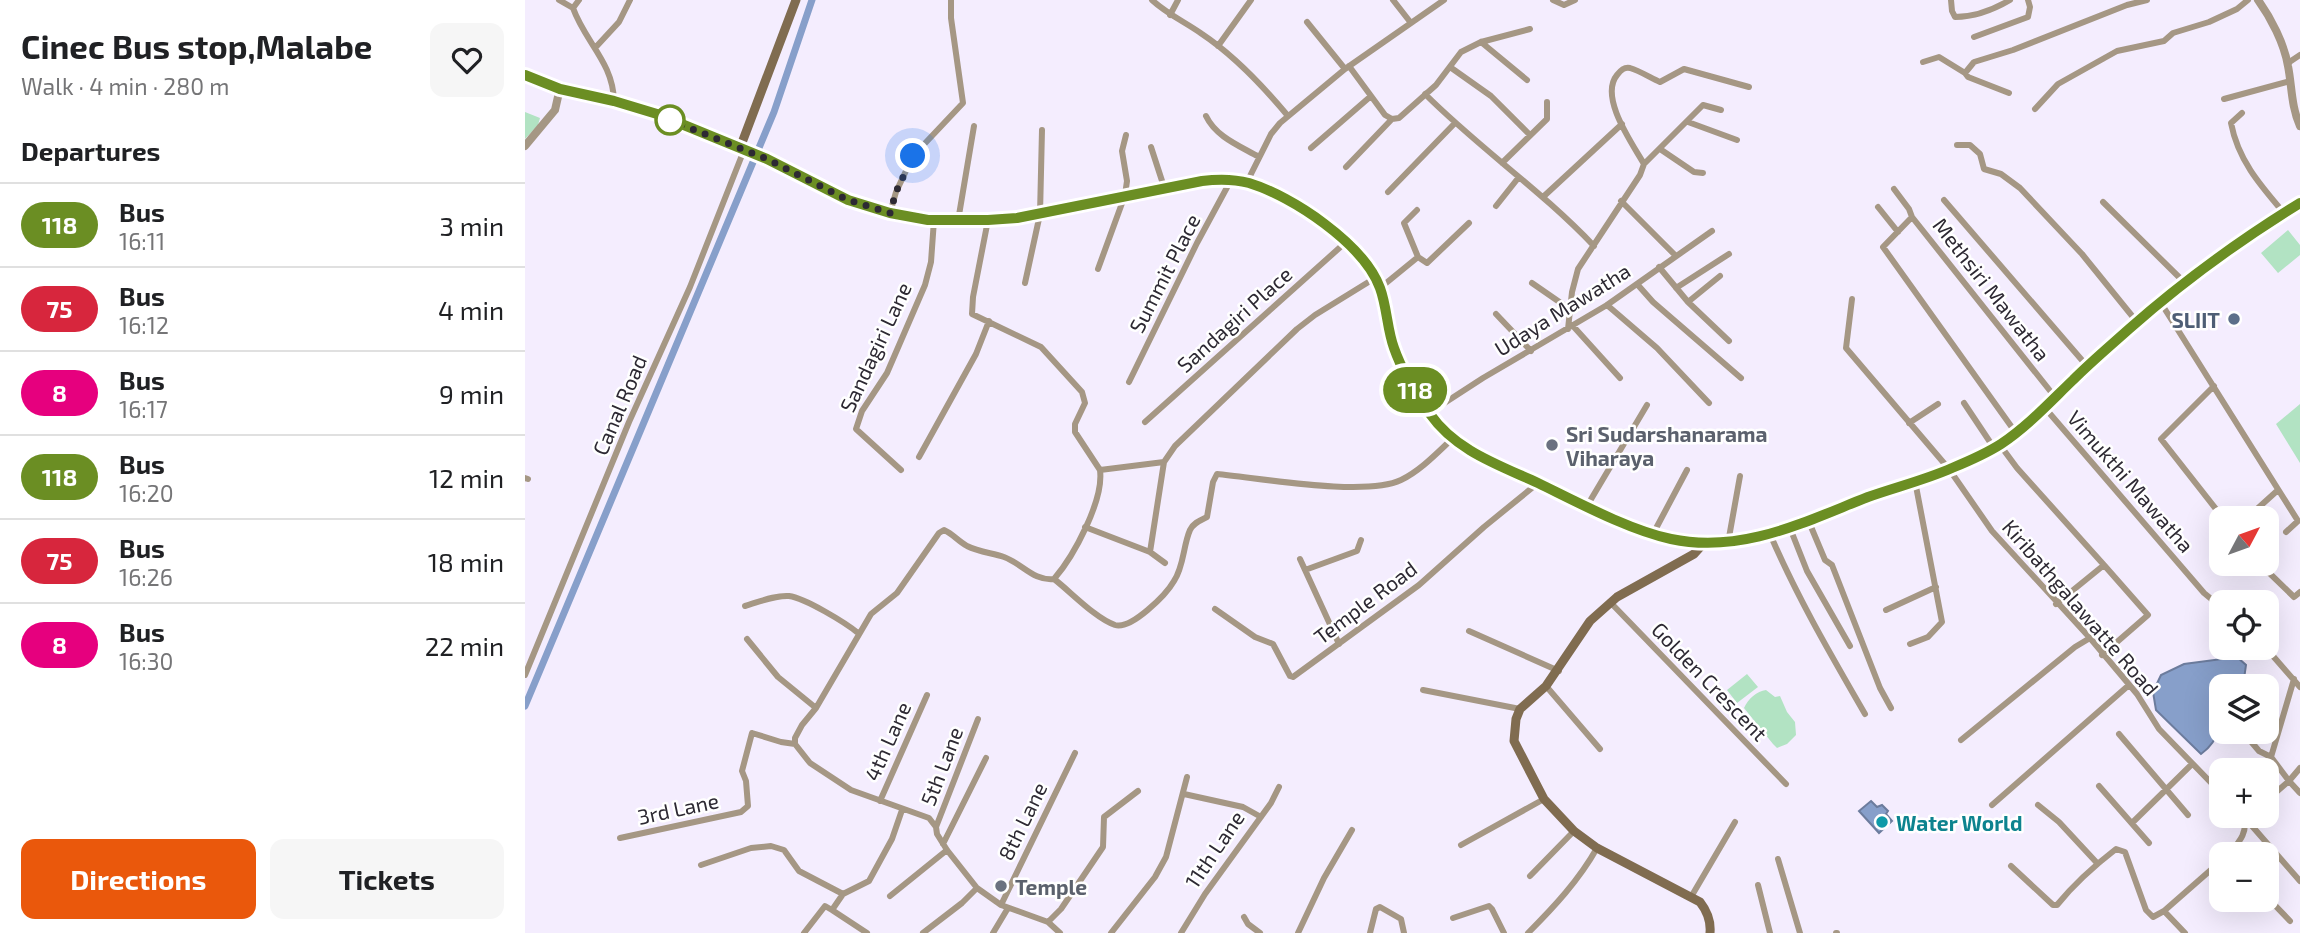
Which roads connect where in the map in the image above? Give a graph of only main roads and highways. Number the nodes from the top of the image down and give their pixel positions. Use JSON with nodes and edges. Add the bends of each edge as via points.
{"nodes":[{"id":1,"x":796,"y":0,"type":"edge"},
{"id":2,"x":525,"y":75,"type":"edge"},
{"id":3,"x":744,"y":149,"type":"junction"},
{"id":4,"x":2300,"y":203,"type":"edge"},
{"id":5,"x":1703,"y":544,"type":"junction"},
{"id":6,"x":1710,"y":933,"type":"edge"}],
"edges":[{"from":1,"to":3,"type":"main road"},
{"from":2,"to":3,"type":"main road","via":[[560,89],[657,114]]},
{"from":3,"to":5,"type":"main road","via":[[848,200],[934,220],[1040,214],[1202,181],[1247,182],[1298,206],[1346,242],[1378,283],[1405,374],[1452,439],[1488,460],[1653,534]]},
{"from":4,"to":5,"type":"main road","via":[[2185,283],[1997,447],[1809,522],[1728,543]]},
{"from":5,"to":6,"type":"main road","via":[[1694,554],[1610,603],[1590,621],[1559,671],[1520,709],[1514,741],[1544,799],[1574,831],[1597,848],[1700,902]]}]}
